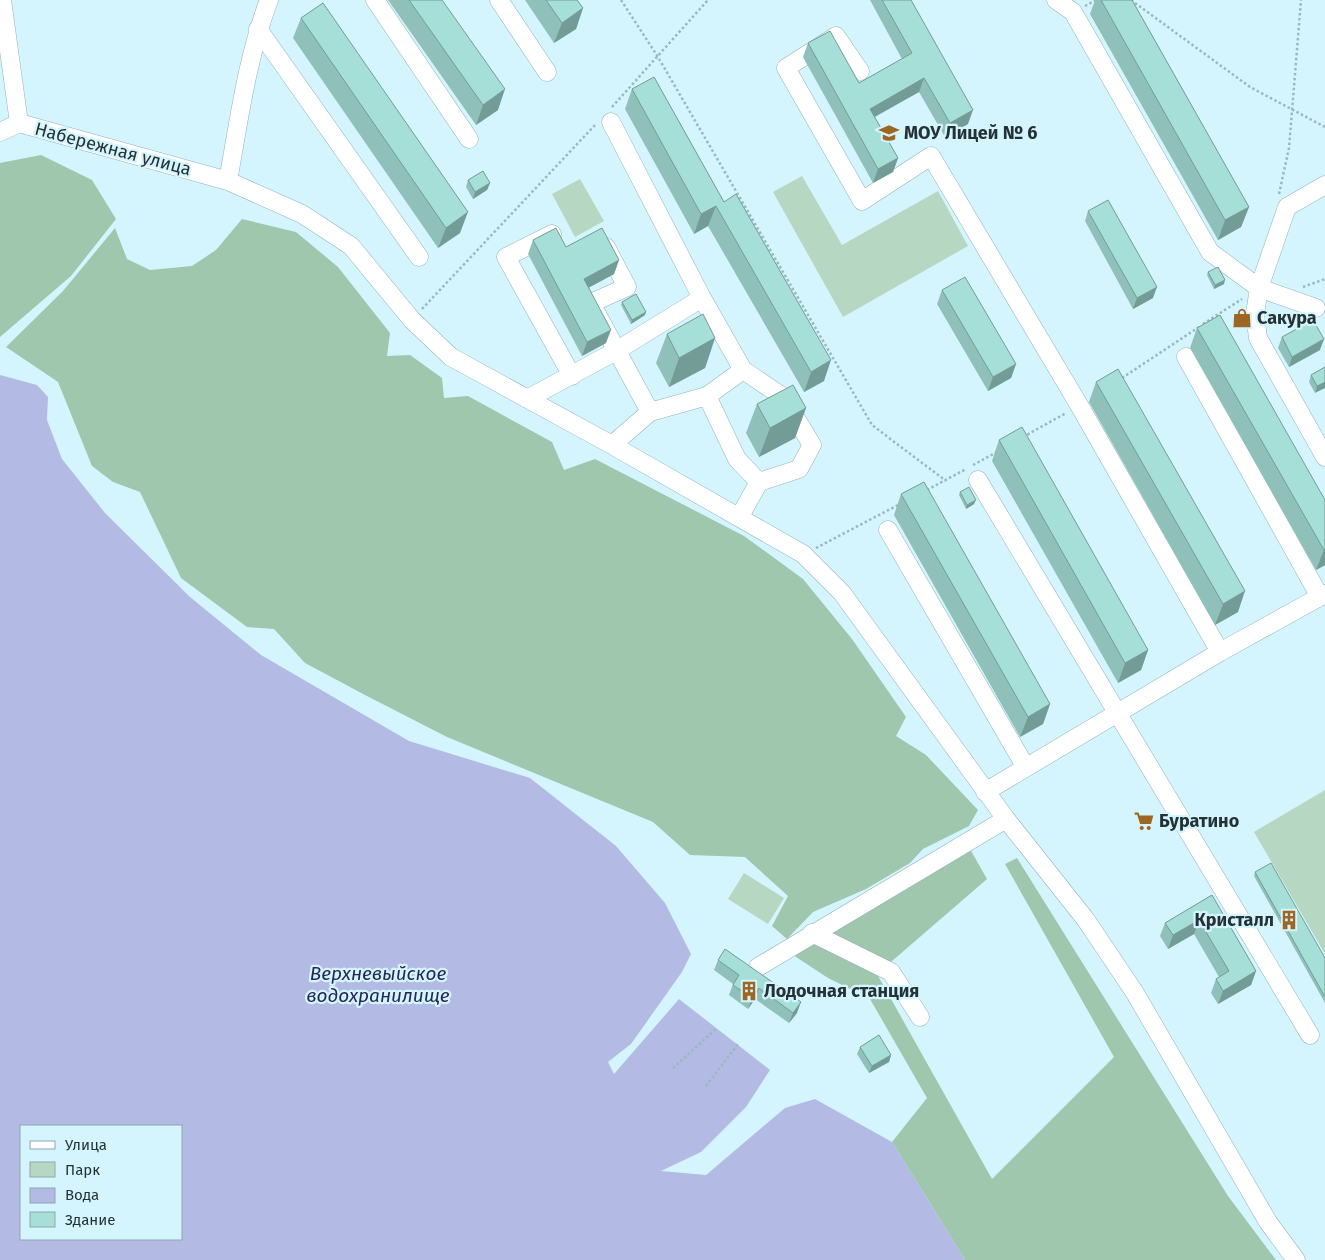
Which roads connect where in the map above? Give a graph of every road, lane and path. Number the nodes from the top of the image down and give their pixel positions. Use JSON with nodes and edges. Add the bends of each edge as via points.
{"nodes":[{"id":1,"x":2,"y":0,"type":"edge"},
{"id":2,"x":269,"y":0,"type":"edge"},
{"id":3,"x":376,"y":0,"type":"edge"},
{"id":4,"x":499,"y":0,"type":"edge"},
{"id":5,"x":621,"y":0,"type":"edge"},
{"id":6,"x":708,"y":0,"type":"edge"},
{"id":7,"x":1056,"y":0,"type":"edge"},
{"id":8,"x":1131,"y":0,"type":"edge"},
{"id":9,"x":1302,"y":0,"type":"edge"},
{"id":10,"x":258,"y":28,"type":"junction"},
{"id":11,"x":658,"y":58,"type":"junction"},
{"id":12,"x":860,"y":71,"type":"dead end"},
{"id":13,"x":547,"y":72,"type":"dead end"},
{"id":14,"x":1292,"y":109,"type":"junction"},
{"id":15,"x":606,"y":118,"type":"junction"},
{"id":16,"x":19,"y":123,"type":"junction"},
{"id":17,"x":1325,"y":127,"type":"edge"},
{"id":18,"x":0,"y":132,"type":"edge"},
{"id":19,"x":469,"y":139,"type":"dead end"},
{"id":20,"x":228,"y":181,"type":"junction"},
{"id":21,"x":1325,"y":185,"type":"edge"},
{"id":22,"x":1279,"y":195,"type":"dead end"},
{"id":23,"x":598,"y":232,"type":"edge"},
{"id":24,"x":562,"y":252,"type":"edge"},
{"id":25,"x":419,"y":257,"type":"dead end"},
{"id":26,"x":1259,"y":288,"type":"junction"},
{"id":27,"x":702,"y":298,"type":"junction"},
{"id":28,"x":1316,"y":308,"type":"dead end"},
{"id":29,"x":412,"y":320,"type":"junction"},
{"id":30,"x":616,"y":351,"type":"junction"},
{"id":31,"x":1186,"y":357,"type":"dead end"},
{"id":32,"x":743,"y":370,"type":"junction"},
{"id":33,"x":572,"y":376,"type":"junction"},
{"id":34,"x":1120,"y":379,"type":"edge"},
{"id":35,"x":707,"y":396,"type":"junction"},
{"id":36,"x":527,"y":399,"type":"junction"},
{"id":37,"x":1079,"y":405,"type":"junction"},
{"id":38,"x":650,"y":412,"type":"junction"},
{"id":39,"x":1021,"y":438,"type":"edge"},
{"id":40,"x":612,"y":445,"type":"junction"},
{"id":41,"x":1004,"y":448,"type":"edge"},
{"id":42,"x":1325,"y":458,"type":"edge"},
{"id":43,"x":978,"y":480,"type":"dead end"},
{"id":44,"x":946,"y":481,"type":"junction"},
{"id":45,"x":759,"y":482,"type":"junction"},
{"id":46,"x":921,"y":494,"type":"edge"},
{"id":47,"x":904,"y":502,"type":"edge"},
{"id":48,"x":740,"y":516,"type":"junction"},
{"id":49,"x":888,"y":530,"type":"dead end"},
{"id":50,"x":803,"y":554,"type":"junction"},
{"id":51,"x":1323,"y":596,"type":"edge"},
{"id":52,"x":1220,"y":652,"type":"junction"},
{"id":53,"x":1117,"y":714,"type":"junction"},
{"id":54,"x":1025,"y":766,"type":"junction"},
{"id":55,"x":985,"y":792,"type":"junction"},
{"id":56,"x":1006,"y":819,"type":"junction"},
{"id":57,"x":812,"y":933,"type":"junction"},
{"id":58,"x":758,"y":967,"type":"dead end"},
{"id":59,"x":920,"y":1017,"type":"dead end"},
{"id":60,"x":717,"y":1028,"type":"dead end"},
{"id":61,"x":1310,"y":1035,"type":"dead end"},
{"id":62,"x":738,"y":1044,"type":"dead end"},
{"id":63,"x":673,"y":1068,"type":"dead end"},
{"id":64,"x":706,"y":1086,"type":"dead end"},
{"id":65,"x":1296,"y":1260,"type":"edge"}],
"edges":[{"from":1,"to":16,"type":"street"},
{"from":2,"to":10,"type":"street"},
{"from":3,"to":19,"type":"street"},
{"from":4,"to":13,"type":"street"},
{"from":5,"to":11,"type":"path"},
{"from":6,"to":11,"type":"path"},
{"from":7,"to":26,"type":"street","via":[[1072,12],[1210,252]]},
{"from":8,"to":14,"type":"path","via":[[1250,87]]},
{"from":9,"to":14,"type":"path"},
{"from":10,"to":20,"type":"street"},
{"from":10,"to":25,"type":"street"},
{"from":11,"to":15,"type":"path"},
{"from":11,"to":44,"type":"path","via":[[872,425]]},
{"from":12,"to":37,"type":"street","via":[[836,36],[786,68],[862,201],[931,156]]},
{"from":14,"to":17,"type":"path"},
{"from":14,"to":22,"type":"path","via":[[1289,148]]},
{"from":15,"to":27,"type":"street"},
{"from":15,"to":29,"type":"path"},
{"from":16,"to":18,"type":"street","name":"Набережная улица"},
{"from":16,"to":20,"type":"street","name":"Набережная улица"},
{"from":20,"to":29,"type":"street","name":"Набережная улица","via":[[302,214],[350,246]]},
{"from":21,"to":26,"type":"street","via":[[1287,207]]},
{"from":23,"to":30,"type":"street","via":[[627,288],[591,303]]},
{"from":24,"to":33,"type":"street","via":[[552,232],[506,257]]},
{"from":26,"to":28,"type":"street"},
{"from":26,"to":34,"type":"path"},
{"from":26,"to":42,"type":"street","via":[[1255,314],[1258,338]]},
{"from":27,"to":30,"type":"street"},
{"from":27,"to":32,"type":"street"},
{"from":29,"to":36,"type":"street","name":"Набережная улица","via":[[451,357]]},
{"from":30,"to":33,"type":"street"},
{"from":30,"to":38,"type":"street"},
{"from":31,"to":51,"type":"street"},
{"from":32,"to":35,"type":"street"},
{"from":32,"to":45,"type":"street","via":[[783,397],[812,445],[799,469]]},
{"from":33,"to":36,"type":"street"},
{"from":35,"to":38,"type":"street"},
{"from":35,"to":45,"type":"street","via":[[737,459]]},
{"from":36,"to":40,"type":"street","name":"Набережная улица"},
{"from":37,"to":39,"type":"path"},
{"from":37,"to":52,"type":"street"},
{"from":38,"to":40,"type":"street"},
{"from":40,"to":48,"type":"street","name":"Набережная улица"},
{"from":41,"to":44,"type":"path"},
{"from":43,"to":53,"type":"street"},
{"from":44,"to":46,"type":"path"},
{"from":45,"to":48,"type":"street"},
{"from":47,"to":50,"type":"path"},
{"from":48,"to":50,"type":"street","name":"Набережная улица"},
{"from":49,"to":54,"type":"street"},
{"from":50,"to":55,"type":"street","name":"Набережная улица","via":[[842,593]]},
{"from":51,"to":52,"type":"street"},
{"from":52,"to":53,"type":"street"},
{"from":53,"to":54,"type":"street"},
{"from":53,"to":61,"type":"street"},
{"from":54,"to":55,"type":"street"},
{"from":55,"to":56,"type":"street","name":"Набережная улица"},
{"from":56,"to":57,"type":"street"},
{"from":56,"to":65,"type":"street","name":"Набережная улица","via":[[1086,920],[1135,993],[1268,1222]]},
{"from":57,"to":58,"type":"street"},
{"from":57,"to":59,"type":"street","via":[[892,972]]},
{"from":60,"to":63,"type":"path"},
{"from":62,"to":64,"type":"path"}]}
